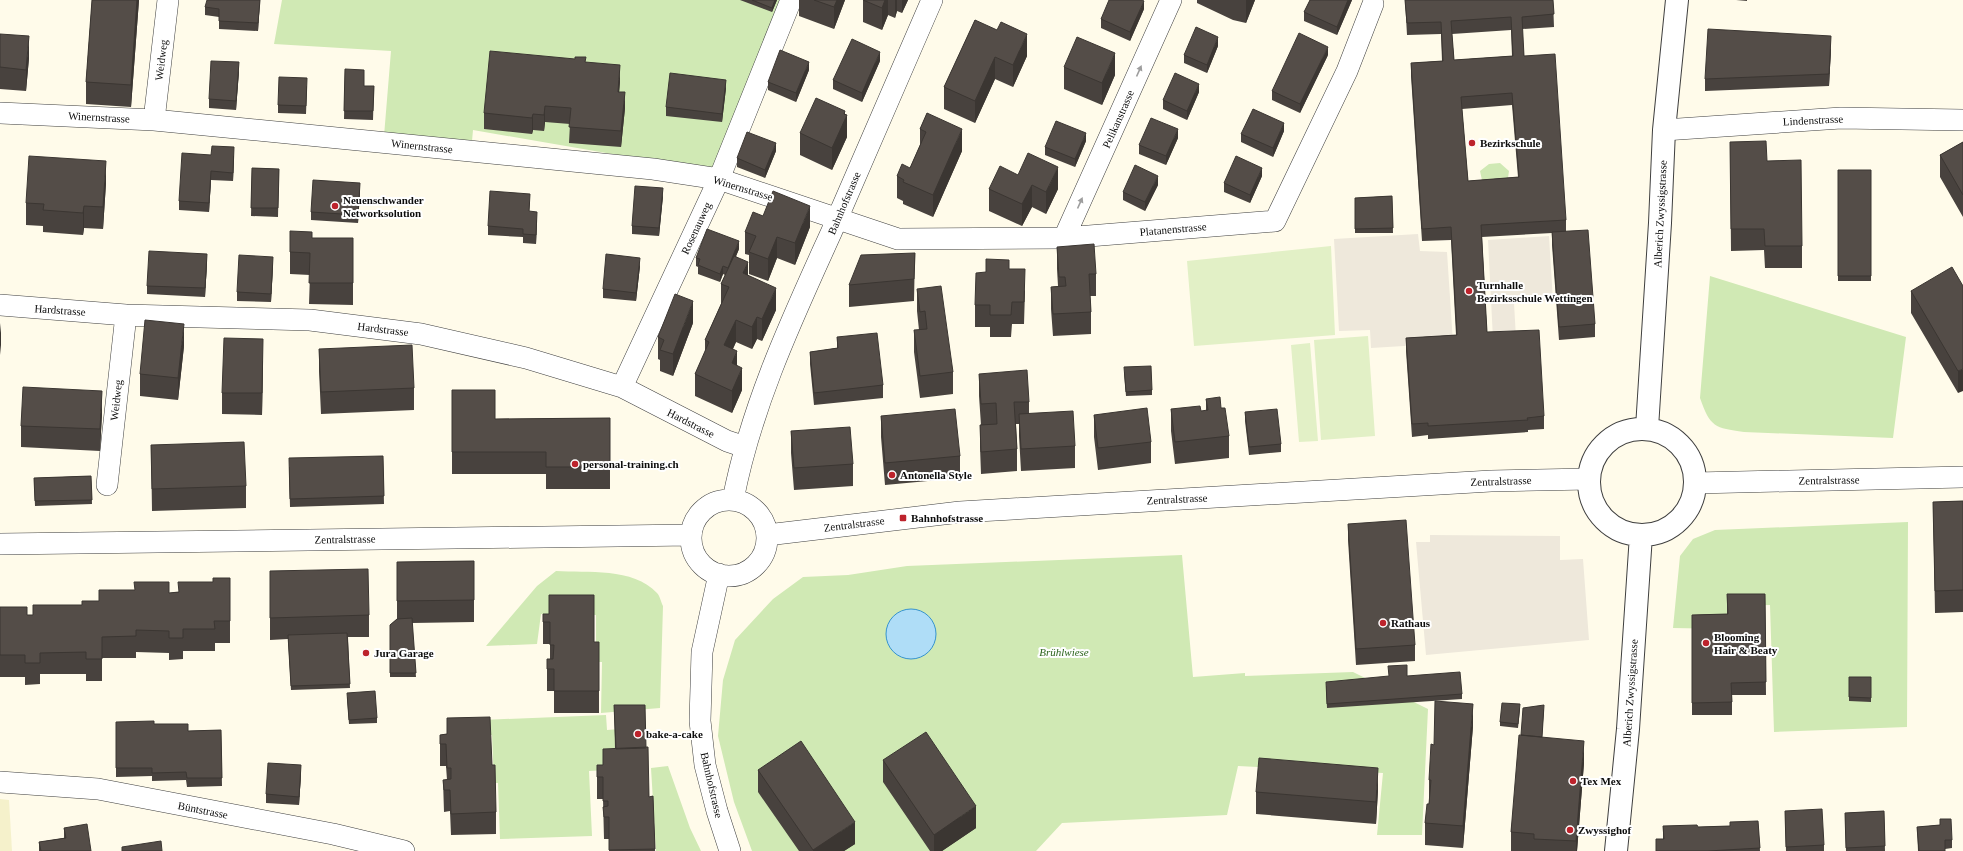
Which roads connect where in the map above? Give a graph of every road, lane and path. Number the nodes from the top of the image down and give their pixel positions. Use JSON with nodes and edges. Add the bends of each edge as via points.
{"nodes":[{"id":1,"x":168,"y":0,"type":"edge"},
{"id":2,"x":791,"y":0,"type":"edge"},
{"id":3,"x":932,"y":0,"type":"edge"},
{"id":4,"x":1171,"y":0,"type":"edge"},
{"id":5,"x":1677,"y":0,"type":"edge"},
{"id":6,"x":1373,"y":4,"type":"dead end"},
{"id":7,"x":0,"y":112,"type":"edge"},
{"id":8,"x":154,"y":120,"type":"junction"},
{"id":9,"x":1963,"y":120,"type":"edge"},
{"id":10,"x":1664,"y":130,"type":"junction"},
{"id":11,"x":719,"y":179,"type":"junction"},
{"id":12,"x":838,"y":218,"type":"junction"},
{"id":13,"x":1064,"y":238,"type":"junction"},
{"id":14,"x":0,"y":306,"type":"edge"},
{"id":15,"x":126,"y":315,"type":"junction"},
{"id":16,"x":622,"y":387,"type":"junction"},
{"id":17,"x":1648,"y":428,"type":"junction"},
{"id":18,"x":745,"y":447,"type":"junction"},
{"id":19,"x":1963,"y":477,"type":"edge"},
{"id":20,"x":1588,"y":479,"type":"junction"},
{"id":21,"x":1696,"y":483,"type":"junction"},
{"id":22,"x":107,"y":485,"type":"dead end"},
{"id":23,"x":733,"y":500,"type":"junction"},
{"id":24,"x":691,"y":535,"type":"junction"},
{"id":25,"x":767,"y":535,"type":"junction"},
{"id":26,"x":1641,"y":535,"type":"junction"},
{"id":27,"x":0,"y":544,"type":"edge"},
{"id":28,"x":719,"y":574,"type":"junction"},
{"id":29,"x":0,"y":782,"type":"edge"},
{"id":30,"x":404,"y":851,"type":"edge"},
{"id":31,"x":730,"y":851,"type":"edge"},
{"id":32,"x":1616,"y":851,"type":"edge"}],
"edges":[{"from":1,"to":8,"type":"street","name":"Weidweg"},
{"from":2,"to":11,"type":"street","name":"Rosenauweg"},
{"from":3,"to":12,"type":"street","name":"Bahnhofstrasse"},
{"from":13,"to":4,"type":"street","name":"Pelikanstrasse","one_way":true},
{"from":5,"to":10,"type":"street","name":"Alberich Zwyssigstrasse"},
{"from":6,"to":13,"type":"street","name":"Platanenstrasse","via":[[1347,71],[1275,221]]},
{"from":7,"to":8,"type":"street","name":"Winernstrasse"},
{"from":8,"to":11,"type":"street","name":"Winernstrasse","via":[[653,169]]},
{"from":9,"to":10,"type":"street","name":"Lindenstrasse","via":[[1841,118]]},
{"from":10,"to":17,"type":"street","name":"Alberich Zwyssigstrasse"},
{"from":11,"to":12,"type":"street","name":"Winernstrasse"},
{"from":11,"to":16,"type":"street","name":"Rosenauweg"},
{"from":12,"to":13,"type":"street","name":"Platanenstrasse","via":[[898,239]]},
{"from":12,"to":18,"type":"street","name":"Bahnhofstrasse","via":[[783,342]]},
{"from":14,"to":15,"type":"street","name":"Hardstrasse"},
{"from":15,"to":16,"type":"street","name":"Hardstrasse","via":[[310,320],[421,334],[526,358]]},
{"from":15,"to":22,"type":"street","name":"Weidweg"},
{"from":16,"to":18,"type":"street","name":"Hardstrasse","via":[[727,441]]},
{"from":17,"to":20,"type":"street","via":[[1630,430],[1614,436],[1601,447],[1592,462]]},
{"from":17,"to":21,"type":"street","via":[[1664,433],[1678,442],[1689,456]]},
{"from":18,"to":23,"type":"street","name":"Bahnhofstrasse"},
{"from":19,"to":21,"type":"street","name":"Zentralstrasse"},
{"from":20,"to":25,"type":"street","name":"Zentralstrasse","via":[[1491,481],[960,512]]},
{"from":20,"to":26,"type":"street","via":[[1590,497],[1598,513],[1611,526],[1628,534]]},
{"from":21,"to":26,"type":"street","via":[[1693,498],[1686,512],[1674,525],[1659,533]]},
{"from":23,"to":24,"type":"street","via":[[709,504],[693,523]]},
{"from":23,"to":25,"type":"street","via":[[753,507],[765,524]]},
{"from":24,"to":27,"type":"street","name":"Zentralstrasse"},
{"from":24,"to":28,"type":"street","via":[[691,546],[695,556],[709,570]]},
{"from":25,"to":28,"type":"street","via":[[763,555],[749,570],[729,576]]},
{"from":26,"to":32,"type":"street","name":"Alberich Zwyssigstrasse","via":[[1630,716]]},
{"from":28,"to":31,"type":"street","name":"Bahnhofstrasse","via":[[702,652],[700,721],[705,765]]},
{"from":29,"to":30,"type":"street","name":"Büntstrasse","via":[[98,789],[333,834]]}]}
